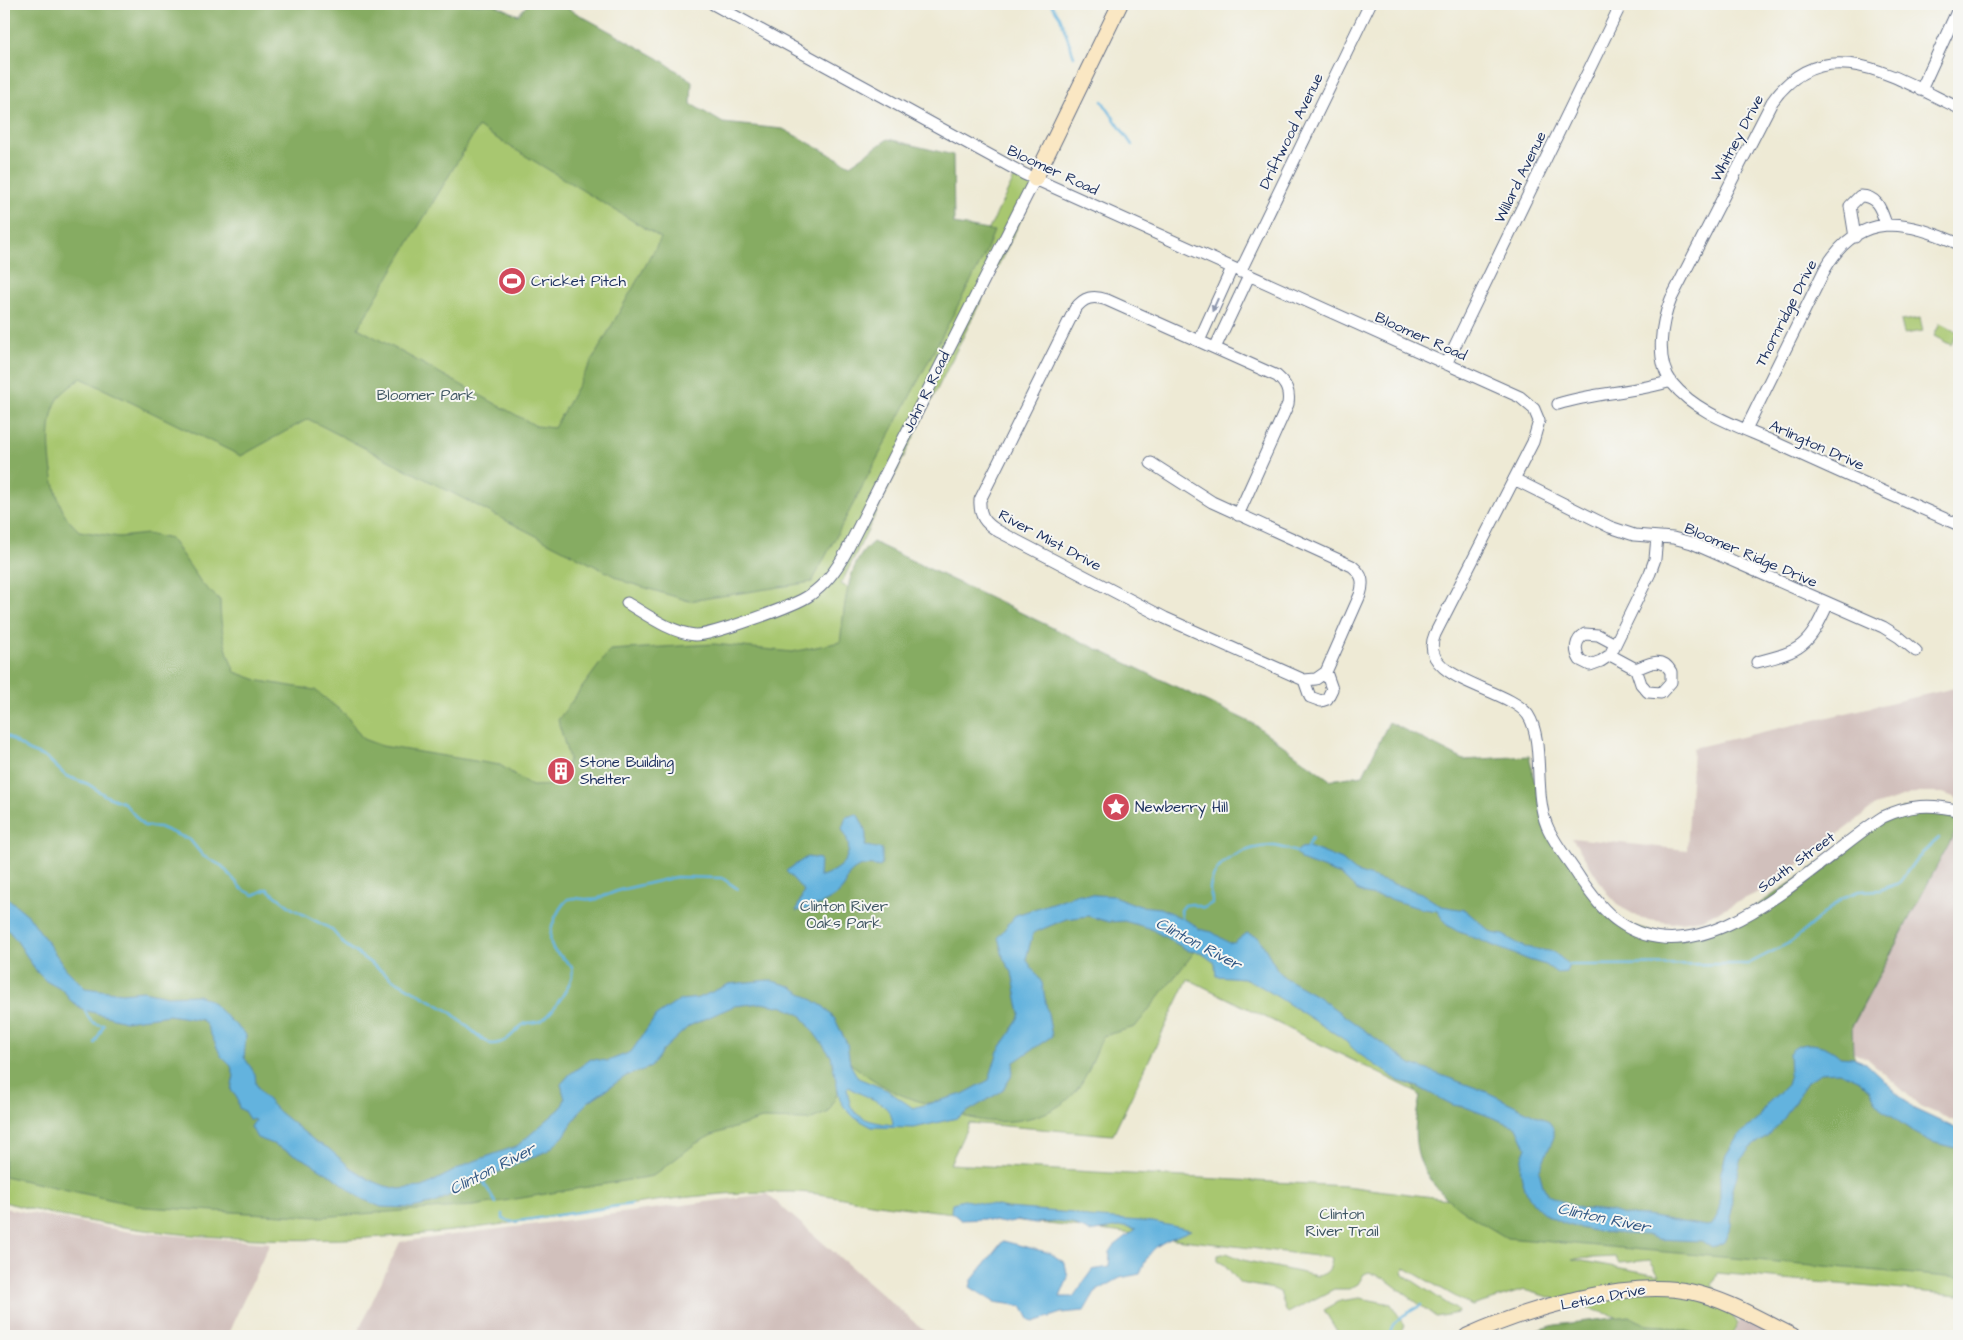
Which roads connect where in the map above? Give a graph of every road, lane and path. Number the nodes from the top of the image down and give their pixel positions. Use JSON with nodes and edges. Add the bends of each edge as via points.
{"nodes":[{"id":1,"x":714,"y":4,"type":"edge"},
{"id":2,"x":1120,"y":4,"type":"edge"},
{"id":3,"x":1370,"y":4,"type":"edge"},
{"id":4,"x":1621,"y":4,"type":"edge"},
{"id":5,"x":1959,"y":7,"type":"edge"},
{"id":6,"x":1921,"y":90,"type":"junction"},
{"id":7,"x":1959,"y":108,"type":"edge"},
{"id":8,"x":1034,"y":179,"type":"junction"},
{"id":9,"x":1886,"y":224,"type":"junction"},
{"id":10,"x":1855,"y":237,"type":"junction"},
{"id":11,"x":1959,"y":244,"type":"edge"},
{"id":12,"x":1240,"y":272,"type":"junction"},
{"id":13,"x":1199,"y":341,"type":"junction"},
{"id":14,"x":1215,"y":348,"type":"junction"},
{"id":15,"x":1446,"y":364,"type":"junction"},
{"id":16,"x":1671,"y":381,"type":"junction"},
{"id":17,"x":1558,"y":404,"type":"dead end"},
{"id":18,"x":1746,"y":429,"type":"junction"},
{"id":19,"x":1151,"y":463,"type":"dead end"},
{"id":20,"x":1514,"y":479,"type":"junction"},
{"id":21,"x":1238,"y":515,"type":"junction"},
{"id":22,"x":1959,"y":525,"type":"edge"},
{"id":23,"x":1657,"y":537,"type":"junction"},
{"id":24,"x":627,"y":603,"type":"dead end"},
{"id":25,"x":1828,"y":603,"type":"junction"},
{"id":26,"x":1615,"y":644,"type":"junction"},
{"id":27,"x":1916,"y":651,"type":"dead end"},
{"id":28,"x":1610,"y":655,"type":"junction"},
{"id":29,"x":1757,"y":662,"type":"dead end"},
{"id":30,"x":1636,"y":669,"type":"dead end"},
{"id":31,"x":1326,"y":672,"type":"junction"},
{"id":32,"x":1304,"y":680,"type":"junction"},
{"id":33,"x":1959,"y":811,"type":"edge"},
{"id":34,"x":1645,"y":934,"type":"joint"},
{"id":35,"x":1467,"y":1336,"type":"edge"},
{"id":36,"x":1793,"y":1336,"type":"edge"}],
"edges":[{"from":1,"to":8,"type":"street","name":"Bloomer Road"},
{"from":2,"to":8,"type":"street","name":"John R Road"},
{"from":3,"to":12,"type":"street","name":"Driftwood Avenue"},
{"from":4,"to":15,"type":"street","name":"Willard Avenue"},
{"from":5,"to":6,"type":"street"},
{"from":6,"to":7,"type":"street","name":"Whitney Drive"},
{"from":6,"to":16,"type":"street","name":"Whitney Drive","via":[[1875,69],[1840,62],[1807,70],[1780,90],[1665,313],[1660,340]]},
{"from":8,"to":12,"type":"street","name":"Bloomer Road"},
{"from":8,"to":24,"type":"street","name":"John R Road","via":[[846,552],[819,588],[798,602],[698,635],[674,628]]},
{"from":9,"to":10,"type":"street","name":"Thornridge Drive"},
{"from":9,"to":10,"type":"street","via":[[1878,204],[1873,199],[1860,196],[1850,206]]},
{"from":9,"to":11,"type":"street","name":"Thornridge Drive","via":[[1920,228]]},
{"from":10,"to":18,"type":"street","name":"Thornridge Drive","via":[[1828,264]]},
{"from":12,"to":13,"type":"street","one_way":true},
{"from":12,"to":14,"type":"street"},
{"from":12,"to":15,"type":"street","name":"Bloomer Road"},
{"from":13,"to":14,"type":"street","name":"River Mist Drive"},
{"from":13,"to":32,"type":"street","name":"River Mist Drive","via":[[1098,297],[1079,303],[980,500],[981,515],[998,531],[1143,607]]},
{"from":14,"to":21,"type":"street","name":"River Mist Drive","via":[[1277,376],[1289,393],[1288,404]]},
{"from":15,"to":20,"type":"street","name":"Bloomer Road","via":[[1520,397],[1534,409],[1538,428]]},
{"from":16,"to":17,"type":"street","via":[[1646,389],[1592,395]]},
{"from":16,"to":18,"type":"street","name":"Arlington Drive","via":[[1699,406]]},
{"from":18,"to":22,"type":"street","name":"Arlington Drive"},
{"from":19,"to":21,"type":"street","via":[[1199,495]]},
{"from":20,"to":23,"type":"street","name":"Bloomer Ridge Drive","via":[[1616,529]]},
{"from":20,"to":34,"type":"street","name":"Bloomer Road","via":[[1435,634],[1432,653],[1442,667],[1515,704],[1527,714],[1536,744],[1539,798],[1550,832],[1602,907],[1621,923]]},
{"from":21,"to":31,"type":"street","via":[[1352,566],[1361,576],[1360,596]]},
{"from":23,"to":25,"type":"street","name":"Bloomer Ridge Drive","via":[[1692,543]]},
{"from":23,"to":26,"type":"street","via":[[1650,573]]},
{"from":25,"to":27,"type":"street","name":"Bloomer Ridge Drive","via":[[1900,637]]},
{"from":25,"to":29,"type":"street","via":[[1804,645],[1794,652]]},
{"from":26,"to":28,"type":"street"},
{"from":26,"to":28,"type":"street","via":[[1591,633],[1581,637],[1576,645],[1577,655],[1587,664],[1596,664]]},
{"from":28,"to":30,"type":"street"},
{"from":31,"to":32,"type":"street","via":[[1316,679]]},
{"from":31,"to":32,"type":"street","via":[[1332,689],[1327,699],[1321,701],[1310,697]]},
{"from":33,"to":34,"type":"street","name":"South Street","via":[[1939,806],[1896,811],[1872,824],[1783,893],[1738,918],[1686,936]]},
{"from":35,"to":36,"type":"street","name":"Letica Drive","via":[[1544,1309],[1638,1288],[1692,1292],[1740,1310]]}]}
